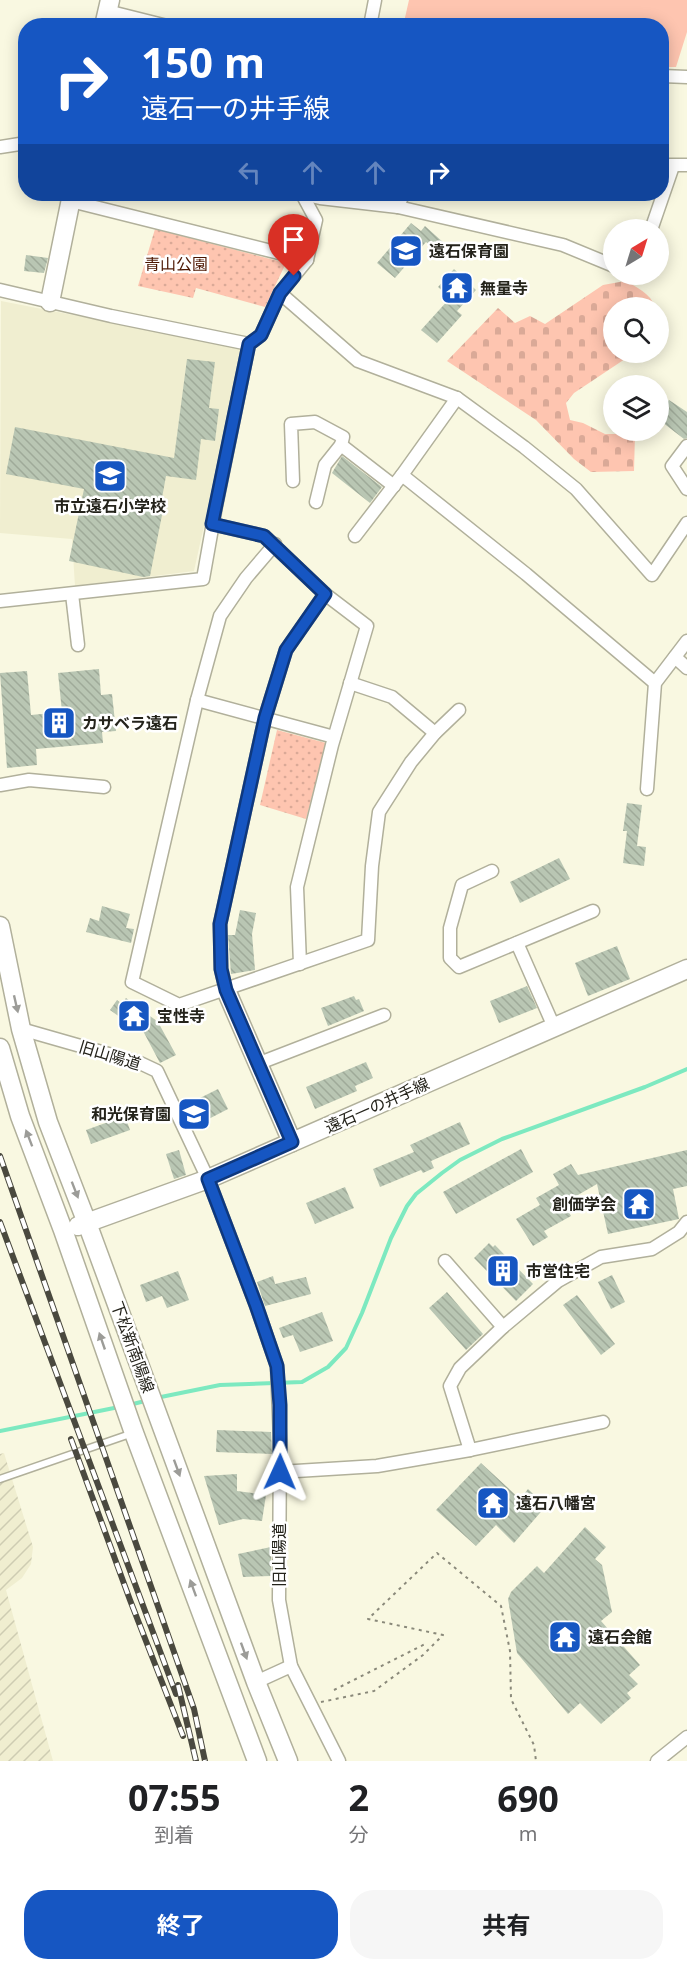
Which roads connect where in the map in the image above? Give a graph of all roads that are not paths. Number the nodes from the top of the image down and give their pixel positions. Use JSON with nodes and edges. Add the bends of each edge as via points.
{"nodes":[{"id":1,"x":375,"y":0,"type":"edge"},
{"id":2,"x":107,"y":12,"type":"edge"},
{"id":3,"x":133,"y":18,"type":"edge"},
{"id":4,"x":372,"y":18,"type":"edge"},
{"id":5,"x":669,"y":76,"type":"edge"},
{"id":6,"x":687,"y":77,"type":"edge"},
{"id":7,"x":18,"y":144,"type":"edge"},
{"id":8,"x":0,"y":147,"type":"edge"},
{"id":9,"x":687,"y":165,"type":"edge"},
{"id":10,"x":669,"y":166,"type":"edge"},
{"id":11,"x":70,"y":201,"type":"edge"},
{"id":12,"x":86,"y":201,"type":"edge"},
{"id":13,"x":306,"y":201,"type":"edge"},
{"id":14,"x":346,"y":201,"type":"edge"},
{"id":15,"x":401,"y":201,"type":"edge"},
{"id":16,"x":658,"y":201,"type":"edge"},
{"id":17,"x":398,"y":207,"type":"junction"},
{"id":18,"x":654,"y":219,"type":"edge"},
{"id":19,"x":307,"y":260,"type":"junction"},
{"id":20,"x":603,"y":261,"type":"edge"},
{"id":21,"x":0,"y":290,"type":"edge"},
{"id":22,"x":280,"y":293,"type":"junction"},
{"id":23,"x":50,"y":302,"type":"junction"},
{"id":24,"x":249,"y":344,"type":"junction"},
{"id":25,"x":457,"y":398,"type":"junction"},
{"id":26,"x":341,"y":444,"type":"junction"},
{"id":27,"x":687,"y":446,"type":"edge"},
{"id":28,"x":402,"y":475,"type":"junction"},
{"id":29,"x":293,"y":481,"type":"dead end"},
{"id":30,"x":393,"y":486,"type":"junction"},
{"id":31,"x":687,"y":489,"type":"edge"},
{"id":32,"x":316,"y":502,"type":"dead end"},
{"id":33,"x":687,"y":523,"type":"edge"},
{"id":34,"x":212,"y":524,"type":"junction"},
{"id":35,"x":355,"y":536,"type":"dead end"},
{"id":36,"x":274,"y":545,"type":"junction"},
{"id":37,"x":72,"y":594,"type":"junction"},
{"id":38,"x":325,"y":594,"type":"junction"},
{"id":39,"x":0,"y":602,"type":"edge"},
{"id":40,"x":687,"y":641,"type":"edge"},
{"id":41,"x":78,"y":645,"type":"dead end"},
{"id":42,"x":675,"y":657,"type":"junction"},
{"id":43,"x":687,"y":668,"type":"edge"},
{"id":44,"x":350,"y":683,"type":"junction"},
{"id":45,"x":655,"y":683,"type":"junction"},
{"id":46,"x":197,"y":700,"type":"junction"},
{"id":47,"x":459,"y":710,"type":"dead end"},
{"id":48,"x":265,"y":718,"type":"junction"},
{"id":49,"x":435,"y":733,"type":"junction"},
{"id":50,"x":334,"y":737,"type":"junction"},
{"id":51,"x":0,"y":785,"type":"edge"},
{"id":52,"x":104,"y":787,"type":"dead end"},
{"id":53,"x":647,"y":789,"type":"dead end"},
{"id":54,"x":492,"y":871,"type":"dead end"},
{"id":55,"x":593,"y":911,"type":"dead end"},
{"id":56,"x":0,"y":926,"type":"edge"},
{"id":57,"x":517,"y":943,"type":"junction"},
{"id":58,"x":300,"y":964,"type":"junction"},
{"id":59,"x":687,"y":969,"type":"edge"},
{"id":60,"x":226,"y":990,"type":"junction"},
{"id":61,"x":384,"y":1015,"type":"dead end"},
{"id":62,"x":554,"y":1027,"type":"junction"},
{"id":63,"x":21,"y":1029,"type":"junction"},
{"id":64,"x":0,"y":1048,"type":"edge"},
{"id":65,"x":257,"y":1064,"type":"junction"},
{"id":66,"x":292,"y":1142,"type":"junction"},
{"id":67,"x":208,"y":1179,"type":"junction"},
{"id":68,"x":687,"y":1221,"type":"edge"},
{"id":69,"x":87,"y":1223,"type":"junction"},
{"id":70,"x":63,"y":1230,"type":"junction"},
{"id":71,"x":445,"y":1261,"type":"dead end"},
{"id":72,"x":503,"y":1327,"type":"junction"},
{"id":73,"x":603,"y":1422,"type":"dead end"},
{"id":74,"x":131,"y":1425,"type":"junction"},
{"id":75,"x":470,"y":1450,"type":"junction"},
{"id":76,"x":280,"y":1472,"type":"junction"},
{"id":77,"x":0,"y":1479,"type":"edge"},
{"id":78,"x":291,"y":1666,"type":"junction"},
{"id":79,"x":256,"y":1682,"type":"junction"},
{"id":80,"x":687,"y":1737,"type":"edge"},
{"id":81,"x":257,"y":1761,"type":"edge"},
{"id":82,"x":288,"y":1761,"type":"edge"},
{"id":83,"x":339,"y":1761,"type":"edge"},
{"id":84,"x":657,"y":1761,"type":"edge"}],
"edges":[{"from":1,"to":4,"type":"street"},
{"from":2,"to":3,"type":"street"},
{"from":5,"to":6,"type":"street"},
{"from":7,"to":8,"type":"street"},
{"from":9,"to":10,"type":"street"},
{"from":11,"to":23,"type":"main road"},
{"from":12,"to":19,"type":"street"},
{"from":13,"to":19,"type":"street","via":[[316,220]]},
{"from":14,"to":17,"type":"street"},
{"from":15,"to":17,"type":"street"},
{"from":16,"to":18,"type":"street"},
{"from":17,"to":20,"type":"street","via":[[563,245]]},
{"from":19,"to":22,"type":"street"},
{"from":21,"to":23,"type":"street"},
{"from":22,"to":24,"type":"street","via":[[261,335]]},
{"from":22,"to":25,"type":"street","via":[[358,361]]},
{"from":23,"to":24,"type":"street"},
{"from":24,"to":34,"type":"street"},
{"from":25,"to":28,"type":"street"},
{"from":25,"to":33,"type":"street","via":[[576,489],[652,575]]},
{"from":26,"to":29,"type":"street","via":[[343,437],[315,422],[291,424]]},
{"from":26,"to":30,"type":"street"},
{"from":26,"to":32,"type":"street","via":[[325,465]]},
{"from":27,"to":31,"type":"street","via":[[672,466]]},
{"from":28,"to":30,"type":"street"},
{"from":28,"to":45,"type":"street"},
{"from":30,"to":35,"type":"street"},
{"from":34,"to":36,"type":"street","via":[[264,536]]},
{"from":34,"to":37,"type":"street","via":[[203,579]]},
{"from":36,"to":38,"type":"street"},
{"from":36,"to":46,"type":"street","via":[[220,616]]},
{"from":37,"to":39,"type":"street"},
{"from":37,"to":41,"type":"street"},
{"from":38,"to":44,"type":"street","via":[[367,626]]},
{"from":38,"to":48,"type":"street","via":[[286,650]]},
{"from":40,"to":42,"type":"street"},
{"from":42,"to":43,"type":"street"},
{"from":42,"to":45,"type":"street"},
{"from":44,"to":49,"type":"street","via":[[392,697]]},
{"from":44,"to":50,"type":"street"},
{"from":45,"to":53,"type":"street"},
{"from":46,"to":48,"type":"street"},
{"from":46,"to":60,"type":"street","via":[[132,982],[179,1005]]},
{"from":47,"to":49,"type":"street"},
{"from":48,"to":50,"type":"street"},
{"from":48,"to":60,"type":"street","via":[[220,924],[221,969]]},
{"from":49,"to":58,"type":"street","via":[[379,812],[368,940]]},
{"from":50,"to":58,"type":"street","via":[[297,887]]},
{"from":51,"to":52,"type":"street","via":[[29,780]]},
{"from":54,"to":57,"type":"street","via":[[462,885],[450,928],[450,958],[459,967]]},
{"from":55,"to":57,"type":"street"},
{"from":56,"to":63,"type":"main road","name":"下松新南陽線","one_way":true},
{"from":57,"to":62,"type":"street"},
{"from":58,"to":60,"type":"street"},
{"from":59,"to":62,"type":"main road","name":"遠石一の井手線"},
{"from":60,"to":65,"type":"main road"},
{"from":61,"to":65,"type":"street"},
{"from":62,"to":66,"type":"main road","name":"遠石一の井手線"},
{"from":63,"to":67,"type":"street","name":"旧山陽道","via":[[157,1071]]},
{"from":63,"to":69,"type":"main road","name":"下松新南陽線","one_way":true,"via":[[48,1122]]},
{"from":70,"to":64,"type":"main road","name":"下松新南陽線","one_way":true,"via":[[20,1116]]},
{"from":65,"to":66,"type":"main road"},
{"from":66,"to":67,"type":"main road","name":"遠石一の井手線"},
{"from":67,"to":69,"type":"main road","name":"遠石一の井手線"},
{"from":67,"to":76,"type":"street","name":"旧山陽道","via":[[277,1366]]},
{"from":68,"to":72,"type":"street","via":[[679,1232],[652,1249],[601,1257],[558,1281]]},
{"from":69,"to":70,"type":"main road","name":"遠石一の井手線"},
{"from":69,"to":79,"type":"main road","name":"下松新南陽線","one_way":true},
{"from":74,"to":70,"type":"main road","name":"下松新南陽線","one_way":true},
{"from":71,"to":72,"type":"street"},
{"from":72,"to":75,"type":"street","via":[[460,1368],[450,1386]]},
{"from":73,"to":75,"type":"street"},
{"from":74,"to":77,"type":"lane"},
{"from":81,"to":74,"type":"main road","name":"下松新南陽線","one_way":true},
{"from":75,"to":76,"type":"street","via":[[377,1466]]},
{"from":76,"to":78,"type":"street","name":"旧山陽道","via":[[279,1600]]},
{"from":78,"to":79,"type":"street"},
{"from":78,"to":83,"type":"street","name":"旧山陽道"},
{"from":79,"to":82,"type":"main road","name":"下松新南陽線"},
{"from":80,"to":84,"type":"street"}]}
